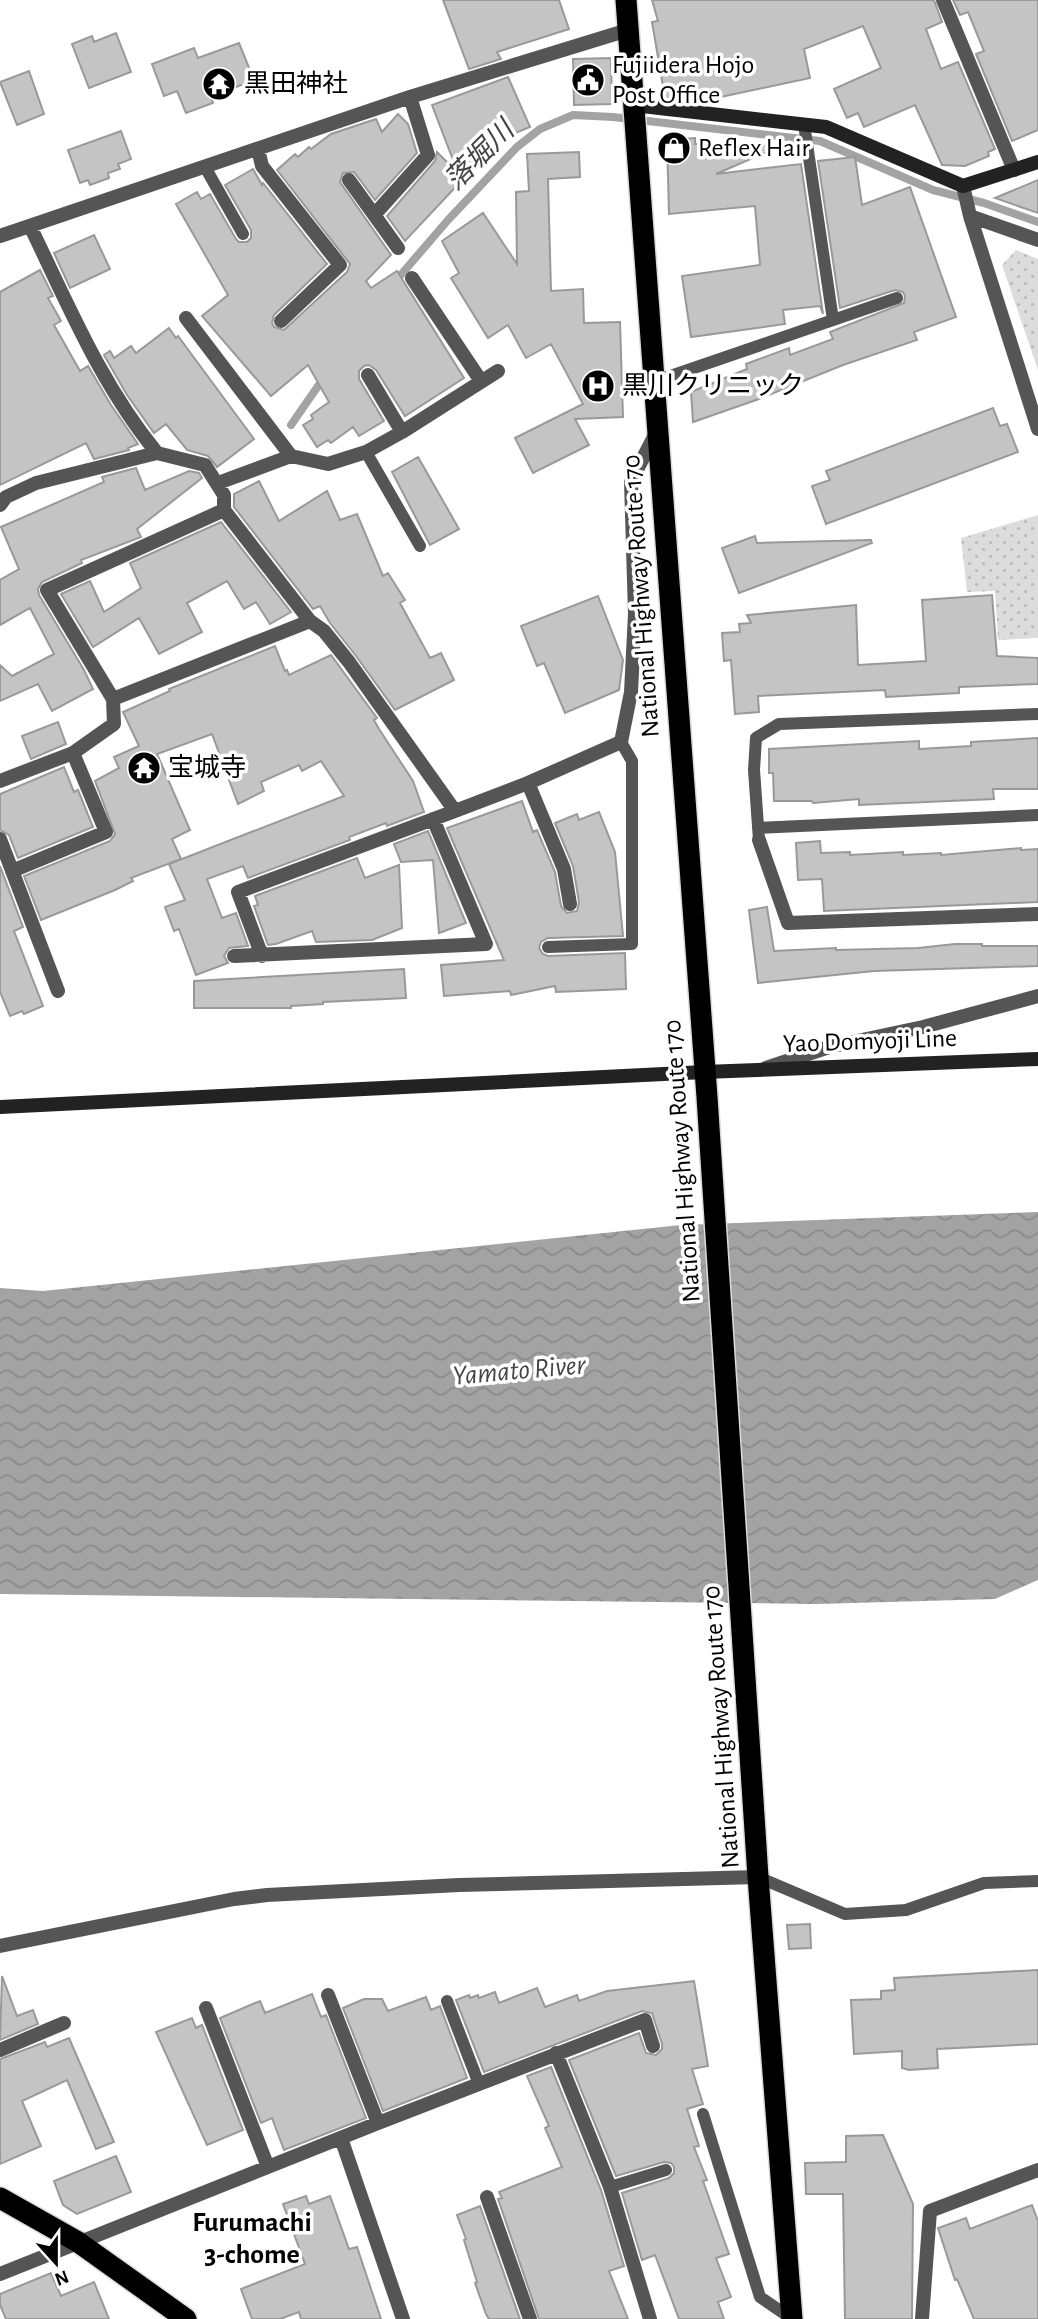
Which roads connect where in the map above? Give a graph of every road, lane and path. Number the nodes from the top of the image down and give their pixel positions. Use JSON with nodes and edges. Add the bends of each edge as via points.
{"nodes":[{"id":1,"x":626,"y":0,"type":"edge"},
{"id":2,"x":943,"y":0,"type":"edge"},
{"id":3,"x":628,"y":30,"type":"junction"},
{"id":4,"x":410,"y":97,"type":"junction"},
{"id":5,"x":634,"y":116,"type":"junction"},
{"id":6,"x":805,"y":129,"type":"junction"},
{"id":7,"x":258,"y":149,"type":"junction"},
{"id":8,"x":1038,"y":162,"type":"edge"},
{"id":9,"x":205,"y":167,"type":"junction"},
{"id":10,"x":1014,"y":170,"type":"junction"},
{"id":11,"x":349,"y":180,"type":"dead end"},
{"id":12,"x":967,"y":202,"type":"junction"},
{"id":13,"x":375,"y":214,"type":"junction"},
{"id":14,"x":30,"y":226,"type":"junction"},
{"id":15,"x":243,"y":234,"type":"dead end"},
{"id":16,"x":0,"y":236,"type":"edge"},
{"id":17,"x":1038,"y":240,"type":"edge"},
{"id":18,"x":398,"y":248,"type":"dead end"},
{"id":19,"x":412,"y":278,"type":"dead end"},
{"id":20,"x":897,"y":298,"type":"dead end"},
{"id":21,"x":186,"y":318,"type":"dead end"},
{"id":22,"x":833,"y":320,"type":"junction"},
{"id":23,"x":281,"y":321,"type":"dead end"},
{"id":24,"x":498,"y":370,"type":"dead end"},
{"id":25,"x":368,"y":375,"type":"dead end"},
{"id":26,"x":481,"y":381,"type":"junction"},
{"id":27,"x":653,"y":382,"type":"junction"},
{"id":28,"x":1038,"y":429,"type":"edge"},
{"id":29,"x":402,"y":432,"type":"junction"},
{"id":30,"x":656,"y":433,"type":"junction"},
{"id":31,"x":366,"y":452,"type":"junction"},
{"id":32,"x":157,"y":453,"type":"junction"},
{"id":33,"x":291,"y":456,"type":"junction"},
{"id":34,"x":218,"y":483,"type":"junction"},
{"id":35,"x":0,"y":505,"type":"edge"},
{"id":36,"x":224,"y":510,"type":"junction"},
{"id":37,"x":420,"y":546,"type":"dead end"},
{"id":38,"x":310,"y":621,"type":"junction"},
{"id":39,"x":113,"y":699,"type":"junction"},
{"id":40,"x":1038,"y":714,"type":"edge"},
{"id":41,"x":621,"y":742,"type":"junction"},
{"id":42,"x":73,"y":753,"type":"junction"},
{"id":43,"x":0,"y":781,"type":"edge"},
{"id":44,"x":528,"y":783,"type":"junction"},
{"id":45,"x":455,"y":811,"type":"junction"},
{"id":46,"x":1038,"y":815,"type":"edge"},
{"id":47,"x":433,"y":819,"type":"junction"},
{"id":48,"x":758,"y":834,"type":"junction"},
{"id":49,"x":0,"y":839,"type":"edge"},
{"id":50,"x":12,"y":871,"type":"junction"},
{"id":51,"x":570,"y":904,"type":"dead end"},
{"id":52,"x":1038,"y":914,"type":"edge"},
{"id":53,"x":548,"y":947,"type":"dead end"},
{"id":54,"x":234,"y":956,"type":"dead end"},
{"id":55,"x":261,"y":956,"type":"junction"},
{"id":56,"x":58,"y":991,"type":"dead end"},
{"id":57,"x":1038,"y":996,"type":"edge"},
{"id":58,"x":1038,"y":1059,"type":"edge"},
{"id":59,"x":758,"y":1070,"type":"junction"},
{"id":60,"x":704,"y":1072,"type":"junction"},
{"id":61,"x":0,"y":1107,"type":"edge"},
{"id":62,"x":758,"y":1877,"type":"junction"},
{"id":63,"x":1038,"y":1881,"type":"edge"},
{"id":64,"x":0,"y":1946,"type":"edge"},
{"id":65,"x":328,"y":1995,"type":"dead end"},
{"id":66,"x":447,"y":2001,"type":"dead end"},
{"id":67,"x":205,"y":2008,"type":"dead end"},
{"id":68,"x":64,"y":2023,"type":"dead end"},
{"id":69,"x":653,"y":2046,"type":"dead end"},
{"id":70,"x":0,"y":2050,"type":"edge"},
{"id":71,"x":556,"y":2053,"type":"junction"},
{"id":72,"x":479,"y":2084,"type":"junction"},
{"id":73,"x":703,"y":2114,"type":"dead end"},
{"id":74,"x":378,"y":2123,"type":"junction"},
{"id":75,"x":341,"y":2138,"type":"junction"},
{"id":76,"x":268,"y":2167,"type":"junction"},
{"id":77,"x":666,"y":2170,"type":"dead end"},
{"id":78,"x":1038,"y":2170,"type":"edge"},
{"id":79,"x":610,"y":2187,"type":"junction"},
{"id":80,"x":487,"y":2197,"type":"dead end"},
{"id":81,"x":0,"y":2198,"type":"edge"},
{"id":82,"x":78,"y":2242,"type":"junction"},
{"id":83,"x":0,"y":2274,"type":"edge"},
{"id":84,"x":187,"y":2319,"type":"edge"},
{"id":85,"x":403,"y":2319,"type":"edge"},
{"id":86,"x":530,"y":2319,"type":"edge"},
{"id":87,"x":650,"y":2319,"type":"edge"},
{"id":88,"x":792,"y":2319,"type":"edge"},
{"id":89,"x":922,"y":2319,"type":"edge"}],
"edges":[{"from":1,"to":3,"type":"highway","name":"National Highway Route 170"},
{"from":2,"to":10,"type":"street"},
{"from":3,"to":4,"type":"street"},
{"from":3,"to":5,"type":"highway","name":"National Highway Route 170"},
{"from":4,"to":7,"type":"street"},
{"from":4,"to":13,"type":"street","via":[[428,155]]},
{"from":5,"to":6,"type":"street"},
{"from":5,"to":27,"type":"highway","name":"National Highway Route 170"},
{"from":6,"to":12,"type":"street","via":[[826,127]]},
{"from":6,"to":22,"type":"lane"},
{"from":7,"to":9,"type":"street"},
{"from":7,"to":23,"type":"street","via":[[262,166],[340,265]]},
{"from":8,"to":10,"type":"street"},
{"from":9,"to":14,"type":"street"},
{"from":9,"to":15,"type":"lane"},
{"from":10,"to":12,"type":"street"},
{"from":11,"to":13,"type":"street"},
{"from":12,"to":17,"type":"street"},
{"from":12,"to":28,"type":"street"},
{"from":13,"to":18,"type":"street"},
{"from":14,"to":16,"type":"street"},
{"from":14,"to":32,"type":"street","via":[[98,367]]},
{"from":19,"to":26,"type":"street"},
{"from":20,"to":22,"type":"lane"},
{"from":21,"to":33,"type":"street"},
{"from":22,"to":27,"type":"lane"},
{"from":24,"to":26,"type":"street"},
{"from":25,"to":29,"type":"street"},
{"from":26,"to":29,"type":"street"},
{"from":27,"to":30,"type":"highway","name":"National Highway Route 170"},
{"from":29,"to":31,"type":"street"},
{"from":30,"to":41,"type":"street","via":[[631,481],[635,614],[631,692]]},
{"from":30,"to":60,"type":"highway","name":"National Highway Route 170"},
{"from":31,"to":33,"type":"street","via":[[328,464]]},
{"from":31,"to":37,"type":"lane"},
{"from":32,"to":34,"type":"street","via":[[205,465]]},
{"from":32,"to":35,"type":"street","via":[[36,483],[6,497]]},
{"from":33,"to":34,"type":"street"},
{"from":34,"to":36,"type":"street"},
{"from":36,"to":38,"type":"street"},
{"from":36,"to":39,"type":"street","via":[[47,590]]},
{"from":38,"to":39,"type":"street"},
{"from":38,"to":45,"type":"street","via":[[349,662]]},
{"from":39,"to":42,"type":"street","via":[[114,724]]},
{"from":40,"to":48,"type":"lane","via":[[779,724],[756,738]]},
{"from":41,"to":44,"type":"street"},
{"from":41,"to":53,"type":"lane","via":[[632,761],[632,944]]},
{"from":42,"to":43,"type":"street"},
{"from":42,"to":50,"type":"street","via":[[106,832]]},
{"from":44,"to":45,"type":"street"},
{"from":44,"to":51,"type":"street","via":[[564,869]]},
{"from":45,"to":47,"type":"street"},
{"from":46,"to":48,"type":"lane"},
{"from":47,"to":55,"type":"street","via":[[238,892]]},
{"from":47,"to":55,"type":"street","via":[[486,944]]},
{"from":48,"to":52,"type":"street","via":[[788,923]]},
{"from":49,"to":50,"type":"street"},
{"from":50,"to":56,"type":"street"},
{"from":54,"to":55,"type":"street"},
{"from":57,"to":59,"type":"street","via":[[829,1047]]},
{"from":58,"to":59,"type":"street","name":"Yao Domyoji Line"},
{"from":59,"to":60,"type":"street","name":"Yao Domyoji Line"},
{"from":60,"to":61,"type":"street","name":"Yao Domyoji Line"},
{"from":60,"to":62,"type":"highway","name":"National Highway Route 170"},
{"from":62,"to":63,"type":"lane","via":[[845,1914],[906,1910],[984,1883]]},
{"from":62,"to":64,"type":"street","via":[[267,1895]]},
{"from":62,"to":88,"type":"highway","name":"National Highway Route 170"},
{"from":65,"to":74,"type":"street"},
{"from":66,"to":72,"type":"lane"},
{"from":67,"to":76,"type":"street"},
{"from":68,"to":70,"type":"street"},
{"from":69,"to":71,"type":"street","via":[[645,2020]]},
{"from":71,"to":72,"type":"street"},
{"from":71,"to":79,"type":"street"},
{"from":72,"to":74,"type":"street"},
{"from":73,"to":88,"type":"lane","via":[[760,2297]]},
{"from":74,"to":75,"type":"street"},
{"from":75,"to":76,"type":"street"},
{"from":75,"to":85,"type":"street"},
{"from":76,"to":82,"type":"street"},
{"from":77,"to":79,"type":"lane"},
{"from":78,"to":89,"type":"street","via":[[930,2211]]},
{"from":79,"to":87,"type":"street"},
{"from":80,"to":86,"type":"street"},
{"from":81,"to":82,"type":"highway"},
{"from":82,"to":83,"type":"street"},
{"from":82,"to":84,"type":"highway"}]}
